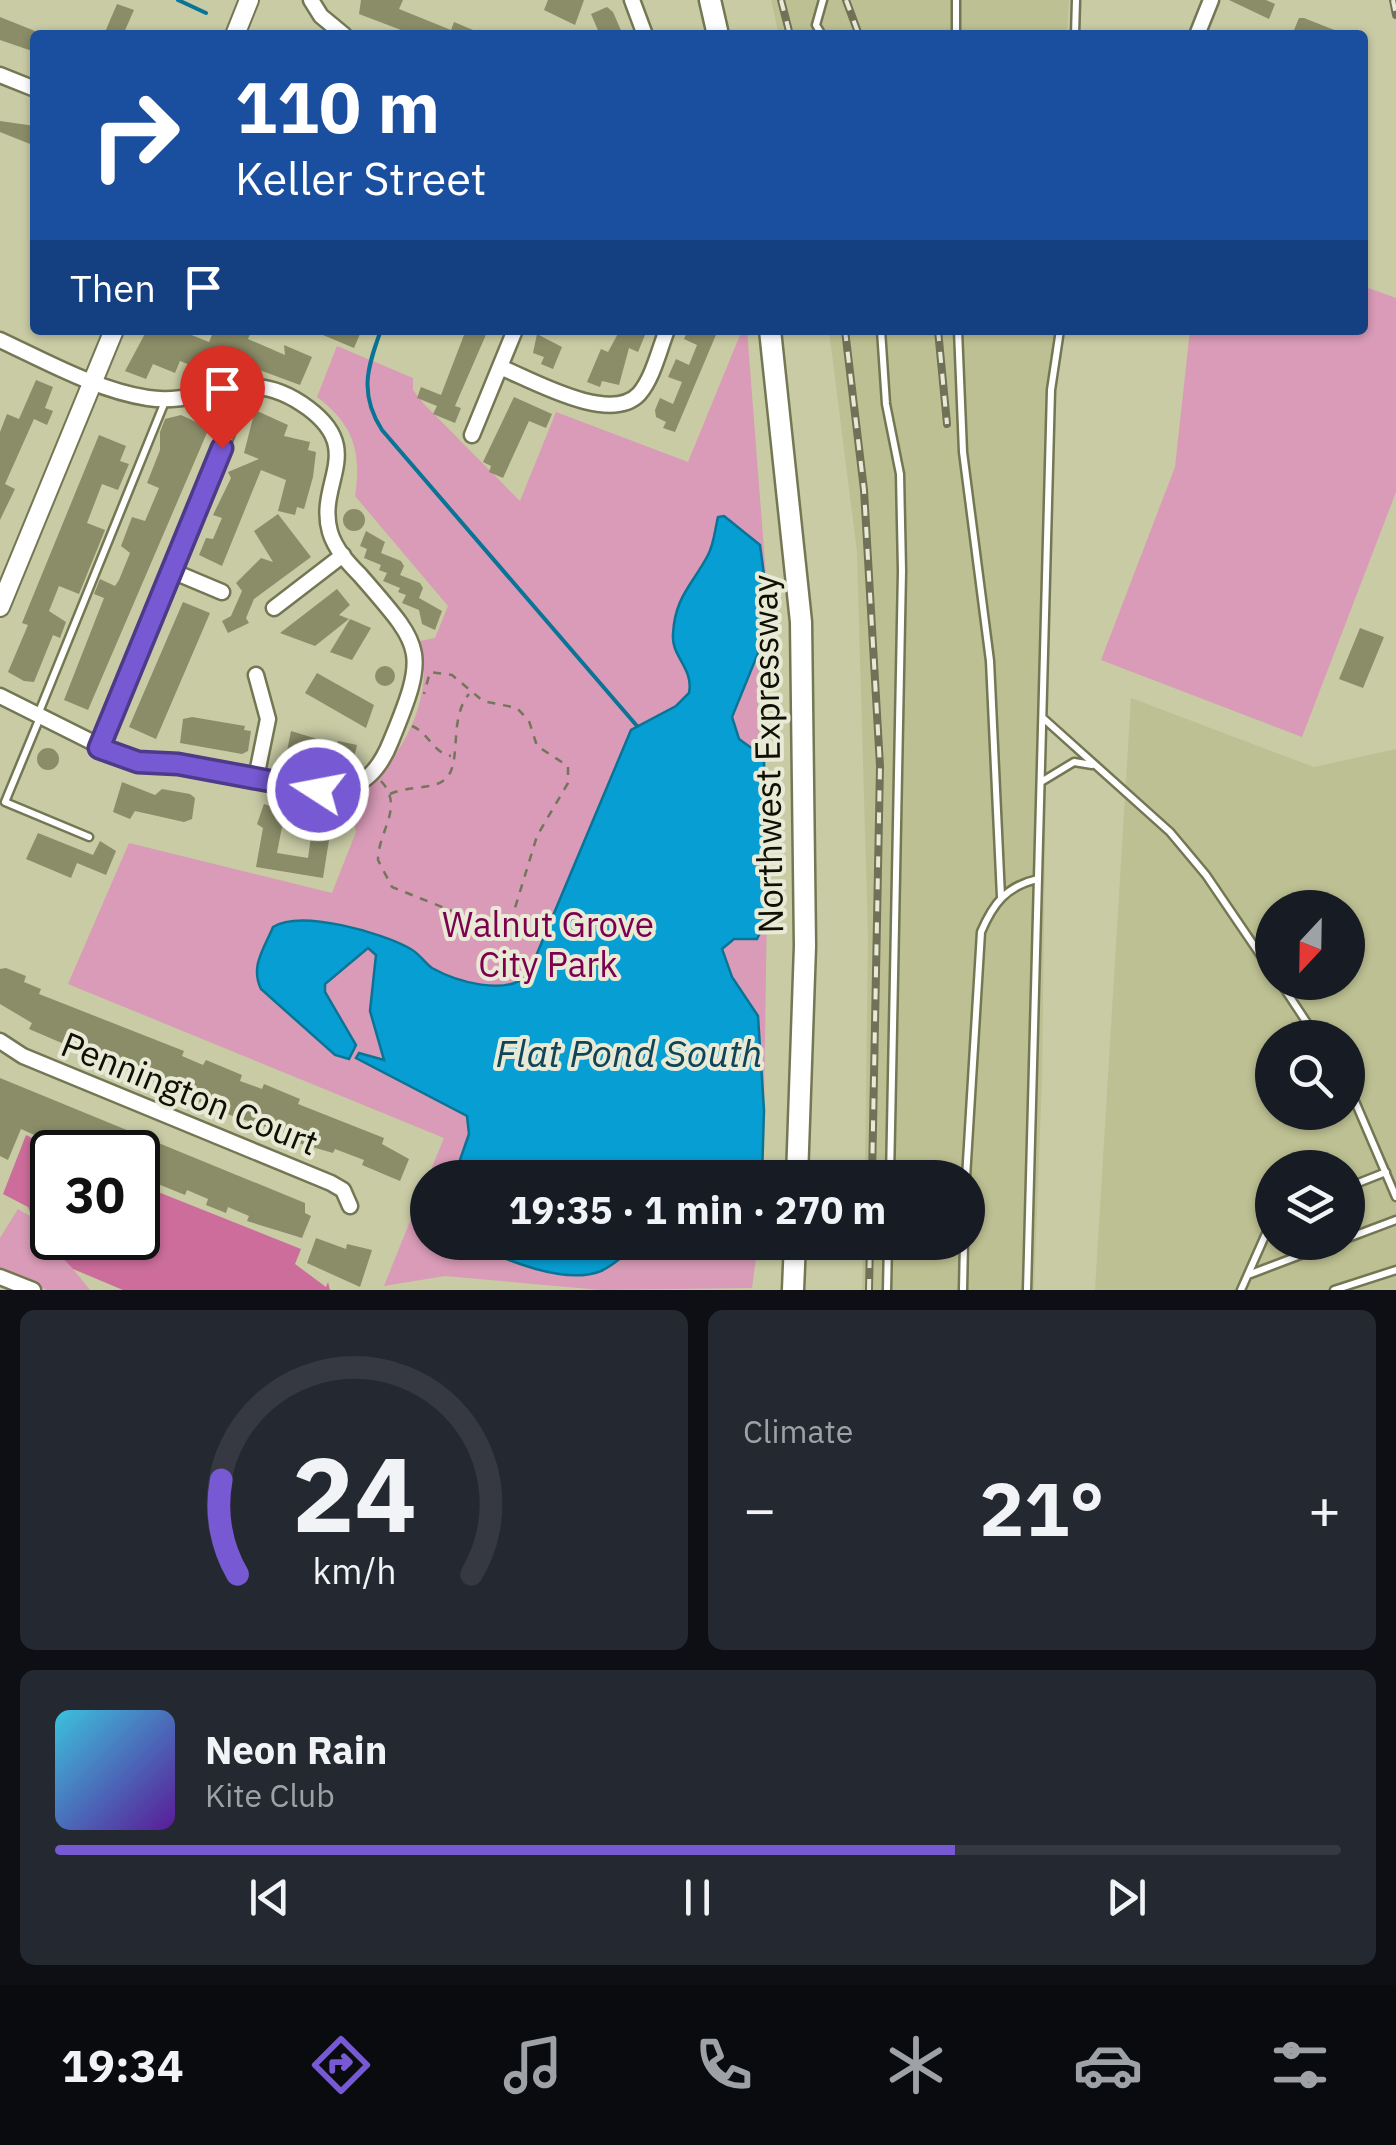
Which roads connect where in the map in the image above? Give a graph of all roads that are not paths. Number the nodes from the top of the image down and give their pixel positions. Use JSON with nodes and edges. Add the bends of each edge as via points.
{"nodes":[{"id":1,"x":249,"y":0,"type":"edge"},
{"id":2,"x":311,"y":0,"type":"edge"},
{"id":3,"x":632,"y":0,"type":"edge"},
{"id":4,"x":710,"y":0,"type":"edge"},
{"id":5,"x":823,"y":0,"type":"edge"},
{"id":6,"x":956,"y":0,"type":"edge"},
{"id":7,"x":1076,"y":0,"type":"edge"},
{"id":8,"x":1210,"y":0,"type":"edge"},
{"id":9,"x":237,"y":30,"type":"edge"},
{"id":10,"x":338,"y":30,"type":"edge"},
{"id":11,"x":643,"y":30,"type":"edge"},
{"id":12,"x":717,"y":30,"type":"edge"},
{"id":13,"x":819,"y":30,"type":"edge"},
{"id":14,"x":956,"y":30,"type":"edge"},
{"id":15,"x":1075,"y":30,"type":"edge"},
{"id":16,"x":1199,"y":30,"type":"edge"},
{"id":17,"x":0,"y":75,"type":"edge"},
{"id":18,"x":30,"y":88,"type":"edge"},
{"id":19,"x":112,"y":335,"type":"edge"},
{"id":20,"x":514,"y":335,"type":"edge"},
{"id":21,"x":665,"y":335,"type":"edge"},
{"id":22,"x":771,"y":335,"type":"edge"},
{"id":23,"x":881,"y":335,"type":"edge"},
{"id":24,"x":958,"y":335,"type":"edge"},
{"id":25,"x":1059,"y":335,"type":"edge"},
{"id":26,"x":0,"y":340,"type":"edge"},
{"id":27,"x":500,"y":367,"type":"junction"},
{"id":28,"x":94,"y":379,"type":"junction"},
{"id":29,"x":246,"y":386,"type":"junction"},
{"id":30,"x":166,"y":399,"type":"junction"},
{"id":31,"x":472,"y":435,"type":"dead end"},
{"id":32,"x":343,"y":556,"type":"junction"},
{"id":33,"x":172,"y":572,"type":"junction"},
{"id":34,"x":222,"y":592,"type":"dead end"},
{"id":35,"x":0,"y":607,"type":"edge"},
{"id":36,"x":274,"y":608,"type":"dead end"},
{"id":37,"x":256,"y":675,"type":"dead end"},
{"id":38,"x":0,"y":696,"type":"edge"},
{"id":39,"x":40,"y":713,"type":"junction"},
{"id":40,"x":1042,"y":717,"type":"junction"},
{"id":41,"x":99,"y":748,"type":"junction"},
{"id":42,"x":1098,"y":767,"type":"junction"},
{"id":43,"x":256,"y":778,"type":"junction"},
{"id":44,"x":1040,"y":783,"type":"junction"},
{"id":45,"x":90,"y":837,"type":"dead end"},
{"id":46,"x":1038,"y":880,"type":"junction"},
{"id":47,"x":1001,"y":897,"type":"junction"},
{"id":48,"x":1255,"y":949,"type":"edge"},
{"id":49,"x":0,"y":1041,"type":"edge"},
{"id":50,"x":1365,"y":1124,"type":"edge"},
{"id":51,"x":798,"y":1160,"type":"edge"},
{"id":52,"x":890,"y":1160,"type":"edge"},
{"id":53,"x":967,"y":1160,"type":"edge"},
{"id":54,"x":1386,"y":1172,"type":"junction"},
{"id":55,"x":1365,"y":1180,"type":"edge"},
{"id":56,"x":1396,"y":1197,"type":"edge"},
{"id":57,"x":350,"y":1206,"type":"dead end"},
{"id":58,"x":1396,"y":1220,"type":"edge"},
{"id":59,"x":1365,"y":1232,"type":"edge"},
{"id":60,"x":1255,"y":1259,"type":"edge"},
{"id":61,"x":795,"y":1260,"type":"edge"},
{"id":62,"x":888,"y":1260,"type":"edge"},
{"id":63,"x":964,"y":1260,"type":"edge"},
{"id":64,"x":1288,"y":1260,"type":"edge"},
{"id":65,"x":1396,"y":1270,"type":"edge"},
{"id":66,"x":1248,"y":1275,"type":"junction"},
{"id":67,"x":0,"y":1277,"type":"edge"},
{"id":68,"x":33,"y":1290,"type":"edge"},
{"id":69,"x":794,"y":1290,"type":"edge"},
{"id":70,"x":887,"y":1290,"type":"edge"},
{"id":71,"x":963,"y":1290,"type":"edge"},
{"id":72,"x":1027,"y":1290,"type":"edge"},
{"id":73,"x":1241,"y":1290,"type":"edge"},
{"id":74,"x":1334,"y":1290,"type":"edge"}],
"edges":[{"from":1,"to":9,"type":"street"},
{"from":2,"to":10,"type":"street"},
{"from":3,"to":11,"type":"street"},
{"from":4,"to":12,"type":"main road"},
{"from":5,"to":13,"type":"lane"},
{"from":6,"to":14,"type":"lane"},
{"from":7,"to":15,"type":"lane"},
{"from":8,"to":16,"type":"street"},
{"from":17,"to":18,"type":"street"},
{"from":19,"to":28,"type":"street"},
{"from":20,"to":27,"type":"street"},
{"from":21,"to":27,"type":"street","via":[[644,386],[618,405],[592,404]]},
{"from":22,"to":51,"type":"main road","name":"Northwest Expressway","via":[[801,622],[805,946]]},
{"from":23,"to":52,"type":"lane","via":[[901,532]]},
{"from":24,"to":47,"type":"lane","via":[[963,452],[990,661]]},
{"from":25,"to":40,"type":"lane"},
{"from":26,"to":28,"type":"street"},
{"from":27,"to":31,"type":"street"},
{"from":28,"to":30,"type":"street","via":[[140,397]]},
{"from":28,"to":35,"type":"street"},
{"from":29,"to":30,"type":"street"},
{"from":29,"to":32,"type":"street","via":[[296,400],[332,434],[339,459],[328,519]]},
{"from":29,"to":33,"type":"street"},
{"from":30,"to":39,"type":"lane"},
{"from":32,"to":36,"type":"street"},
{"from":32,"to":43,"type":"street","via":[[414,644],[417,670],[404,721],[373,773],[354,786],[332,791]]},
{"from":33,"to":34,"type":"street"},
{"from":33,"to":41,"type":"street"},
{"from":37,"to":43,"type":"street","via":[[268,719]]},
{"from":38,"to":39,"type":"street"},
{"from":39,"to":41,"type":"street"},
{"from":39,"to":45,"type":"lane","via":[[5,802]]},
{"from":40,"to":42,"type":"lane"},
{"from":40,"to":44,"type":"lane"},
{"from":41,"to":43,"type":"street","via":[[138,762]]},
{"from":42,"to":44,"type":"lane","via":[[1074,762]]},
{"from":42,"to":48,"type":"lane","via":[[1170,832]]},
{"from":44,"to":46,"type":"lane"},
{"from":46,"to":47,"type":"lane","via":[[1016,884]]},
{"from":46,"to":72,"type":"lane"},
{"from":47,"to":53,"type":"lane","via":[[981,932]]},
{"from":49,"to":57,"type":"street","name":"Pennington Court","via":[[331,1183]]},
{"from":50,"to":54,"type":"lane"},
{"from":54,"to":55,"type":"lane"},
{"from":54,"to":56,"type":"lane"},
{"from":58,"to":59,"type":"lane"},
{"from":60,"to":66,"type":"lane"},
{"from":61,"to":69,"type":"main road"},
{"from":62,"to":70,"type":"lane"},
{"from":63,"to":71,"type":"lane"},
{"from":64,"to":66,"type":"lane"},
{"from":65,"to":74,"type":"lane"},
{"from":66,"to":73,"type":"lane"},
{"from":67,"to":68,"type":"street"}]}
